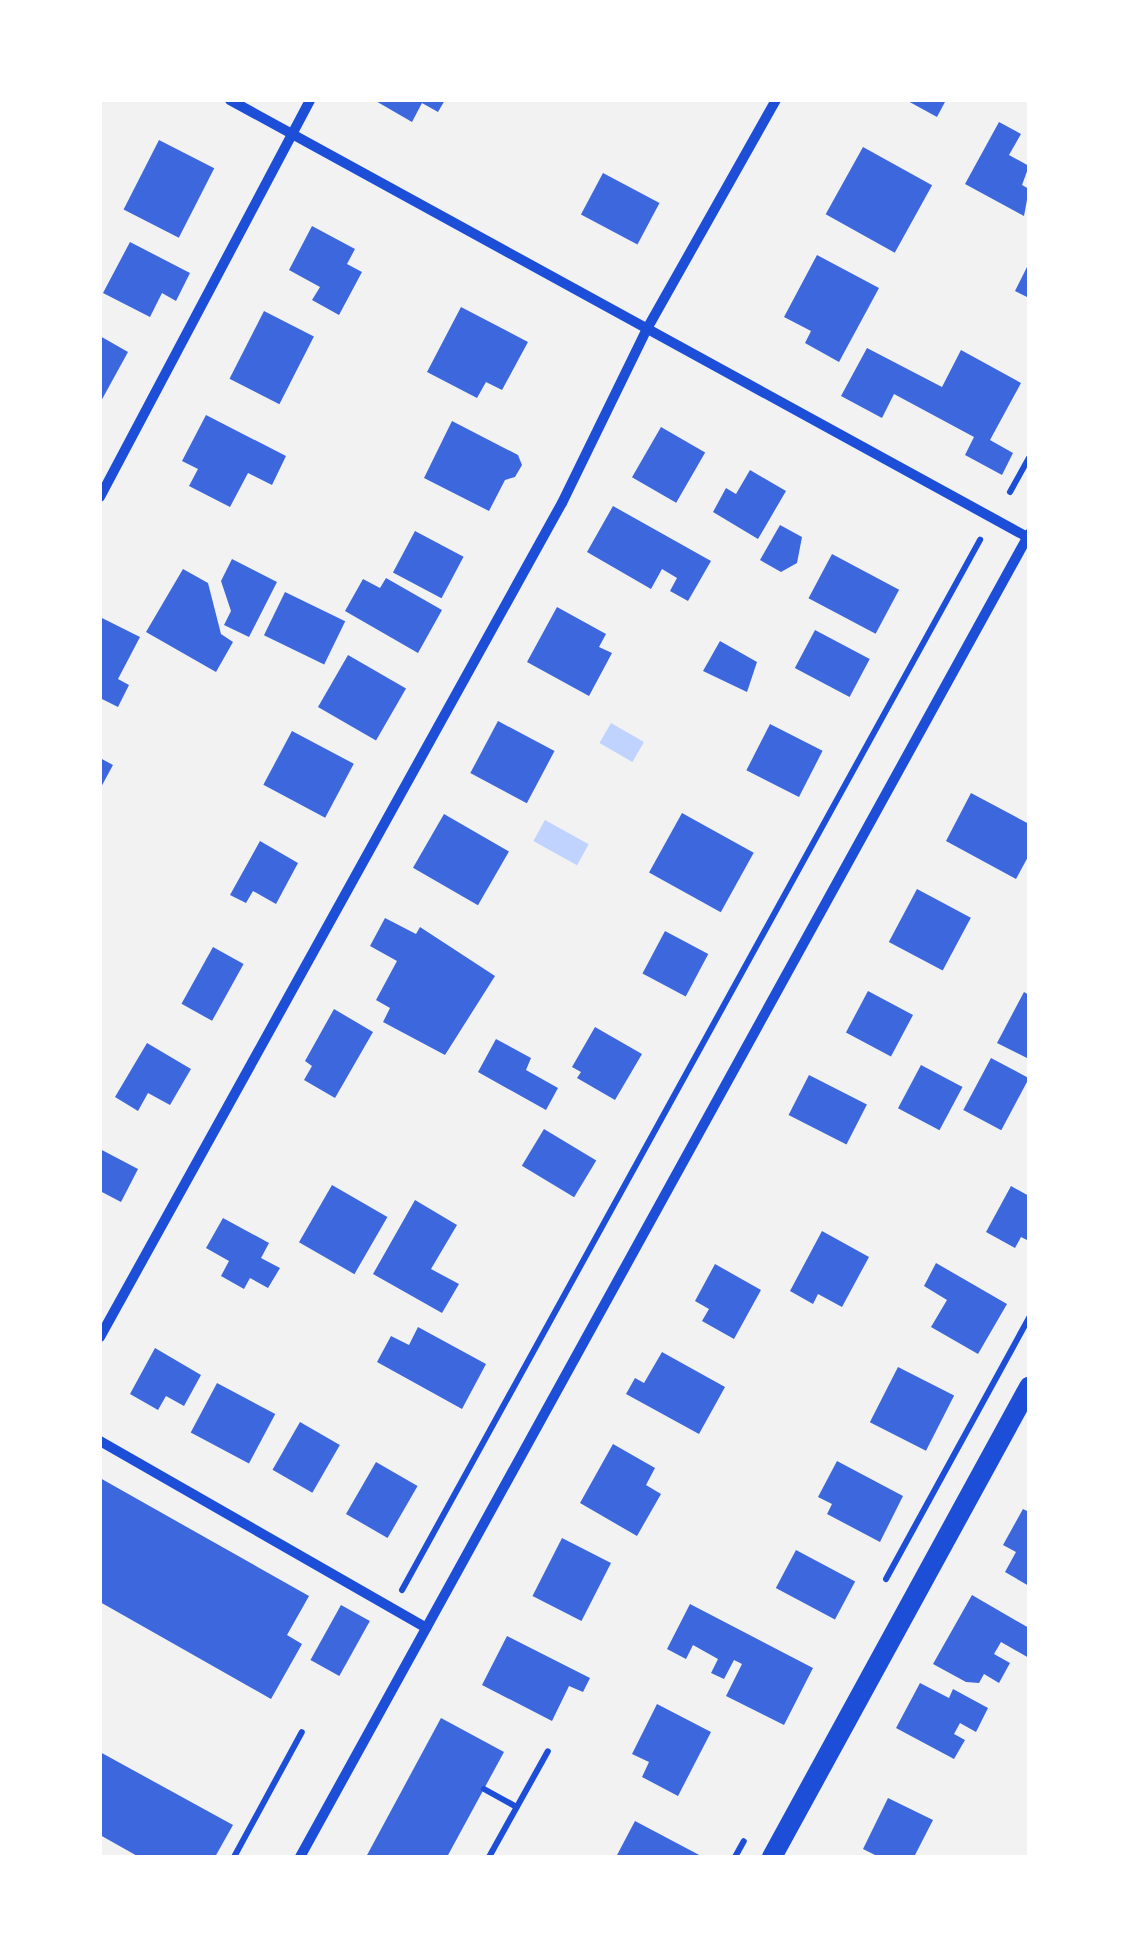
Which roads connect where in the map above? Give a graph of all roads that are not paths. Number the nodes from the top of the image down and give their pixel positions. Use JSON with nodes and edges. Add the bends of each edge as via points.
{"nodes":[{"id":1,"x":230,"y":100,"type":"edge"},
{"id":2,"x":310,"y":100,"type":"edge"},
{"id":3,"x":776,"y":100,"type":"edge"},
{"id":4,"x":291,"y":134,"type":"junction"},
{"id":5,"x":648,"y":327,"type":"junction"},
{"id":6,"x":100,"y":497,"type":"edge"},
{"id":7,"x":1028,"y":537,"type":"edge"},
{"id":8,"x":100,"y":1337,"type":"edge"},
{"id":9,"x":1029,"y":1387,"type":"edge"},
{"id":10,"x":100,"y":1441,"type":"edge"},
{"id":11,"x":426,"y":1628,"type":"junction"},
{"id":12,"x":300,"y":1857,"type":"edge"},
{"id":13,"x":772,"y":1857,"type":"edge"}],
"edges":[{"from":1,"to":4,"type":"street"},
{"from":2,"to":4,"type":"street"},
{"from":3,"to":5,"type":"street"},
{"from":4,"to":5,"type":"street"},
{"from":4,"to":6,"type":"street"},
{"from":5,"to":7,"type":"street"},
{"from":5,"to":8,"type":"street","via":[[562,503]]},
{"from":7,"to":11,"type":"street"},
{"from":9,"to":13,"type":"main road"},
{"from":10,"to":11,"type":"street"},
{"from":11,"to":12,"type":"street"}]}
